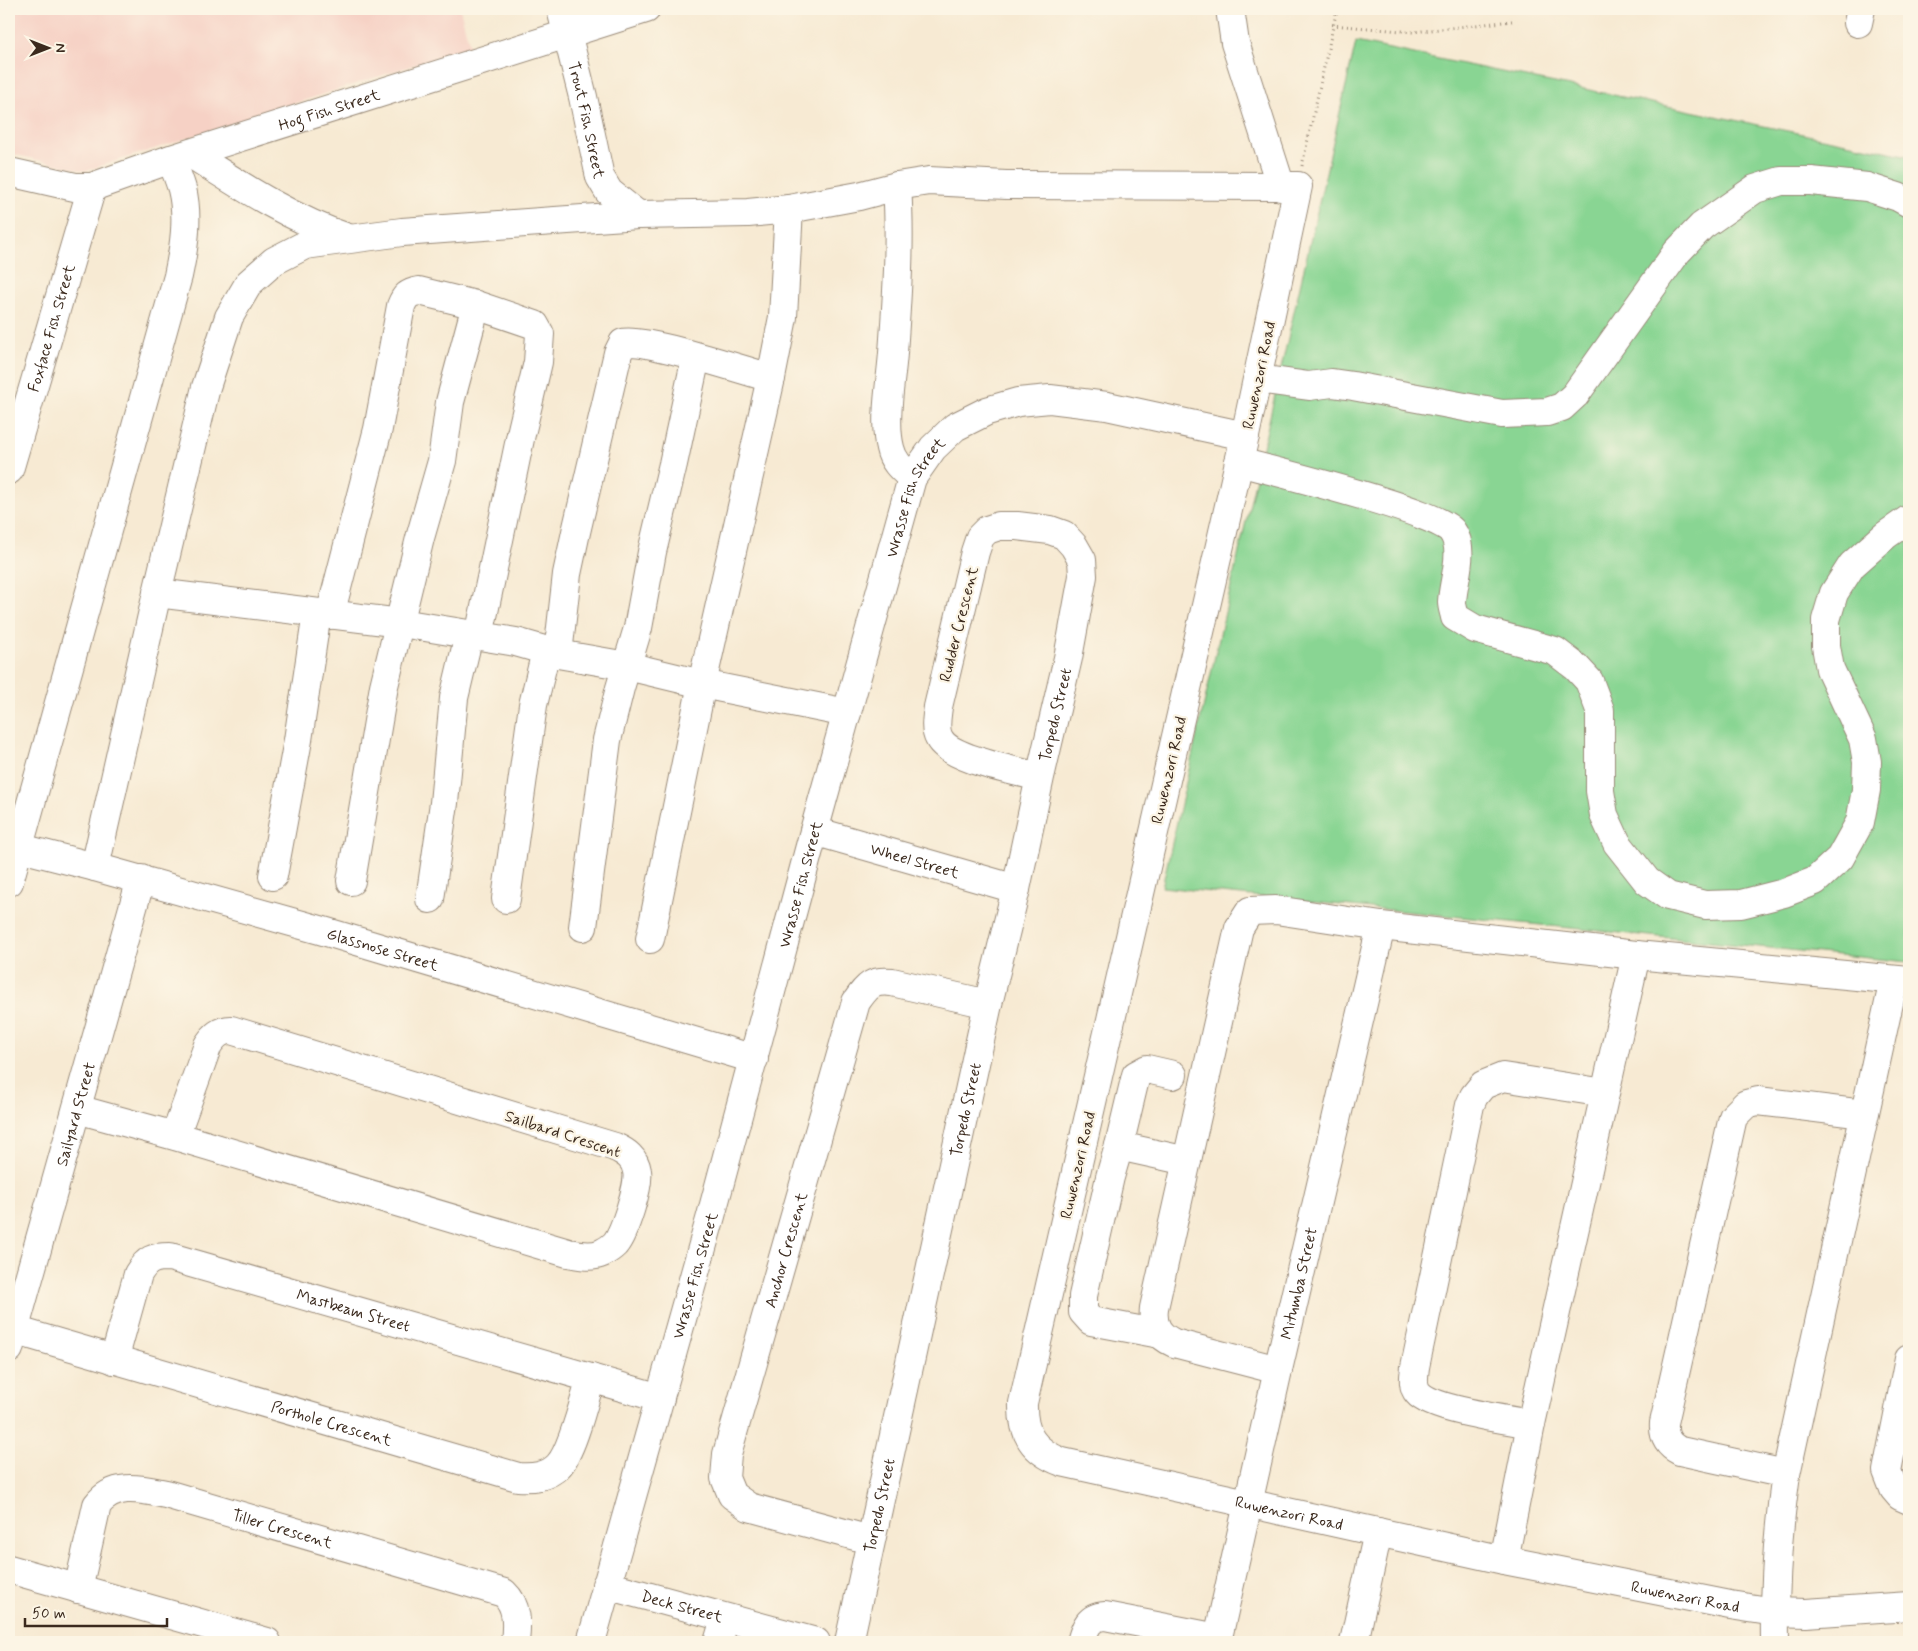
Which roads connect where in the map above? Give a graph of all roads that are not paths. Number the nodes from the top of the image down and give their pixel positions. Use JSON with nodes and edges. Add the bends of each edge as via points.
{"nodes":[{"id":1,"x":646,"y":9,"type":"edge"},
{"id":2,"x":1230,"y":9,"type":"edge"},
{"id":3,"x":565,"y":21,"type":"edge"},
{"id":4,"x":181,"y":157,"type":"junction"},
{"id":5,"x":9,"y":172,"type":"edge"},
{"id":6,"x":897,"y":186,"type":"junction"},
{"id":7,"x":1289,"y":186,"type":"junction"},
{"id":8,"x":92,"y":187,"type":"junction"},
{"id":9,"x":1909,"y":203,"type":"edge"},
{"id":10,"x":789,"y":209,"type":"junction"},
{"id":11,"x":638,"y":215,"type":"junction"},
{"id":12,"x":352,"y":239,"type":"junction"},
{"id":13,"x":476,"y":305,"type":"junction"},
{"id":14,"x":696,"y":357,"type":"junction"},
{"id":15,"x":771,"y":378,"type":"junction"},
{"id":16,"x":1258,"y":379,"type":"junction"},
{"id":17,"x":1242,"y":449,"type":"junction"},
{"id":18,"x":9,"y":470,"type":"edge"},
{"id":19,"x":912,"y":478,"type":"junction"},
{"id":20,"x":1909,"y":519,"type":"edge"},
{"id":21,"x":1083,"y":576,"type":"joint"},
{"id":22,"x":157,"y":593,"type":"junction"},
{"id":23,"x":324,"y":614,"type":"junction"},
{"id":24,"x":401,"y":623,"type":"junction"},
{"id":25,"x":474,"y":636,"type":"junction"},
{"id":26,"x":552,"y":652,"type":"junction"},
{"id":27,"x":628,"y":666,"type":"junction"},
{"id":28,"x":702,"y":684,"type":"junction"},
{"id":29,"x":847,"y":713,"type":"junction"},
{"id":30,"x":1040,"y":777,"type":"junction"},
{"id":31,"x":814,"y":831,"type":"junction"},
{"id":32,"x":14,"y":847,"type":"edge"},
{"id":33,"x":95,"y":867,"type":"junction"},
{"id":34,"x":273,"y":876,"type":"dead end"},
{"id":35,"x":141,"y":879,"type":"junction"},
{"id":36,"x":9,"y":882,"type":"edge"},
{"id":37,"x":351,"y":882,"type":"dead end"},
{"id":38,"x":1016,"y":890,"type":"junction"},
{"id":39,"x":430,"y":899,"type":"dead end"},
{"id":40,"x":506,"y":899,"type":"dead end"},
{"id":41,"x":1381,"y":926,"type":"junction"},
{"id":42,"x":583,"y":927,"type":"dead end"},
{"id":43,"x":650,"y":939,"type":"dead end"},
{"id":44,"x":1636,"y":955,"type":"junction"},
{"id":45,"x":1902,"y":980,"type":"edge"},
{"id":46,"x":988,"y":1004,"type":"junction"},
{"id":47,"x":754,"y":1058,"type":"junction"},
{"id":48,"x":1173,"y":1075,"type":"dead end"},
{"id":49,"x":1604,"y":1092,"type":"junction"},
{"id":50,"x":77,"y":1109,"type":"junction"},
{"id":51,"x":1864,"y":1114,"type":"junction"},
{"id":52,"x":175,"y":1136,"type":"junction"},
{"id":53,"x":1118,"y":1146,"type":"junction"},
{"id":54,"x":1187,"y":1161,"type":"junction"},
{"id":55,"x":1160,"y":1334,"type":"junction"},
{"id":56,"x":12,"y":1339,"type":"edge"},
{"id":57,"x":1909,"y":1359,"type":"edge"},
{"id":58,"x":114,"y":1360,"type":"junction"},
{"id":59,"x":1278,"y":1370,"type":"junction"},
{"id":60,"x":592,"y":1378,"type":"junction"},
{"id":61,"x":660,"y":1398,"type":"junction"},
{"id":62,"x":1531,"y":1424,"type":"junction"},
{"id":63,"x":1786,"y":1474,"type":"junction"},
{"id":64,"x":1909,"y":1500,"type":"edge"},
{"id":65,"x":1248,"y":1503,"type":"junction"},
{"id":66,"x":1378,"y":1532,"type":"junction"},
{"id":67,"x":870,"y":1540,"type":"junction"},
{"id":68,"x":1504,"y":1560,"type":"junction"},
{"id":69,"x":9,"y":1570,"type":"edge"},
{"id":70,"x":606,"y":1585,"type":"junction"},
{"id":71,"x":78,"y":1589,"type":"junction"},
{"id":72,"x":1909,"y":1606,"type":"edge"},
{"id":73,"x":1774,"y":1612,"type":"junction"},
{"id":74,"x":721,"y":1630,"type":"edge"},
{"id":75,"x":1218,"y":1640,"type":"edge"},
{"id":76,"x":267,"y":1642,"type":"edge"},
{"id":77,"x":515,"y":1642,"type":"edge"},
{"id":78,"x":591,"y":1642,"type":"edge"},
{"id":79,"x":816,"y":1642,"type":"edge"},
{"id":80,"x":848,"y":1642,"type":"edge"},
{"id":81,"x":1081,"y":1642,"type":"edge"},
{"id":82,"x":1354,"y":1642,"type":"edge"},
{"id":83,"x":1775,"y":1642,"type":"edge"}],
"edges":[{"from":1,"to":3,"type":"street","name":"Hog Fish Street"},
{"from":2,"to":7,"type":"street","via":[[1236,43]]},
{"from":3,"to":4,"type":"street","name":"Hog Fish Street"},
{"from":3,"to":11,"type":"street","name":"Trout Fish Street","via":[[600,177],[610,192]]},
{"from":4,"to":8,"type":"street","name":"Hog Fish Street"},
{"from":4,"to":12,"type":"street","via":[[294,216]]},
{"from":4,"to":32,"type":"street","via":[[185,218],[178,276]]},
{"from":5,"to":8,"type":"street","name":"Hog Fish Street","via":[[75,187]]},
{"from":6,"to":7,"type":"street","via":[[929,181],[1006,186]]},
{"from":6,"to":10,"type":"street"},
{"from":6,"to":19,"type":"street","via":[[898,284],[888,434],[894,462]]},
{"from":7,"to":16,"type":"street","name":"Ruwenzori Road"},
{"from":8,"to":18,"type":"street","name":"Foxface Fish Street"},
{"from":9,"to":16,"type":"street","via":[[1867,187],[1811,181],[1781,182],[1755,189],[1702,226],[1677,252],[1576,395],[1562,407],[1547,412],[1502,414],[1353,386],[1332,383],[1309,386]]},
{"from":10,"to":11,"type":"street","via":[[732,214]]},
{"from":10,"to":15,"type":"street","via":[[783,317]]},
{"from":11,"to":12,"type":"street","via":[[402,232]]},
{"from":12,"to":22,"type":"street","via":[[306,246],[274,261],[249,283],[229,317],[206,386]]},
{"from":13,"to":23,"type":"street","via":[[419,291],[405,296],[376,438]]},
{"from":13,"to":24,"type":"street","via":[[457,372],[442,461]]},
{"from":13,"to":25,"type":"street","via":[[535,325],[540,334],[540,347]]},
{"from":14,"to":15,"type":"street"},
{"from":14,"to":26,"type":"street","via":[[634,342],[627,341],[621,346],[576,532]]},
{"from":14,"to":27,"type":"street"},
{"from":15,"to":28,"type":"street"},
{"from":16,"to":17,"type":"street","name":"Ruwenzori Road"},
{"from":17,"to":19,"type":"street","name":"Wrasse Fish Street","via":[[1108,406],[1050,399],[1018,402],[987,410],[955,427],[933,448]]},
{"from":17,"to":20,"type":"street","name":"Wrasse Fish Street","via":[[1298,477],[1442,522],[1452,530],[1458,554],[1452,604],[1455,617],[1475,629],[1555,651],[1589,681],[1600,710],[1600,791],[1604,815],[1616,844],[1647,882],[1668,896],[1705,905],[1741,904],[1815,881],[1840,858],[1860,822],[1867,762],[1863,739],[1830,669],[1826,620],[1834,593],[1852,565]]},
{"from":17,"to":65,"type":"street","name":"Ruwenzori Road","via":[[1022,1413],[1030,1439],[1043,1454],[1062,1462]]},
{"from":19,"to":29,"type":"street","name":"Wrasse Fish Street"},
{"from":21,"to":30,"type":"street","name":"Torpedo Street"},
{"from":21,"to":30,"type":"street","name":"Rudder Crescent","via":[[1082,560],[1064,535],[1017,526],[987,530],[980,537],[975,552],[938,707],[936,729],[939,739],[950,749],[962,756]]},
{"from":22,"to":23,"type":"street"},
{"from":22,"to":33,"type":"street"},
{"from":23,"to":24,"type":"street"},
{"from":23,"to":34,"type":"street"},
{"from":24,"to":25,"type":"street"},
{"from":24,"to":37,"type":"street","via":[[384,686]]},
{"from":25,"to":26,"type":"street","via":[[516,642]]},
{"from":25,"to":39,"type":"street","via":[[454,698],[444,803]]},
{"from":26,"to":27,"type":"street"},
{"from":26,"to":40,"type":"street","via":[[533,705]]},
{"from":27,"to":28,"type":"street"},
{"from":27,"to":42,"type":"street","via":[[607,740]]},
{"from":28,"to":29,"type":"street"},
{"from":28,"to":43,"type":"street"},
{"from":29,"to":31,"type":"street","name":"Wrasse Fish Street"},
{"from":30,"to":38,"type":"street","name":"Torpedo Street"},
{"from":31,"to":38,"type":"street","name":"Wheel Street"},
{"from":31,"to":47,"type":"street","name":"Wrasse Fish Street"},
{"from":32,"to":33,"type":"street","name":"Glassnose Street"},
{"from":32,"to":36,"type":"street"},
{"from":33,"to":35,"type":"street","name":"Glassnose Street"},
{"from":35,"to":47,"type":"street","name":"Glassnose Street"},
{"from":35,"to":50,"type":"street","name":"Sailyard Street"},
{"from":38,"to":46,"type":"street","name":"Torpedo Street"},
{"from":41,"to":44,"type":"street"},
{"from":41,"to":54,"type":"street","via":[[1276,910],[1250,912],[1239,928]]},
{"from":41,"to":59,"type":"street","name":"Mitumba Street"},
{"from":44,"to":45,"type":"street"},
{"from":44,"to":49,"type":"street"},
{"from":45,"to":51,"type":"street"},
{"from":46,"to":67,"type":"street","name":"Torpedo Street"},
{"from":46,"to":67,"type":"street","name":"Anchor Crescent","via":[[878,981],[856,1002],[727,1454],[725,1478],[732,1495],[750,1507]]},
{"from":47,"to":61,"type":"street","name":"Wrasse Fish Street"},
{"from":48,"to":53,"type":"street","via":[[1147,1069],[1136,1075]]},
{"from":49,"to":62,"type":"street"},
{"from":49,"to":62,"type":"street","via":[[1503,1076],[1484,1085],[1470,1105],[1414,1383],[1419,1394],[1435,1404]]},
{"from":50,"to":52,"type":"street","name":"Sailbard Crescent"},
{"from":50,"to":56,"type":"street","name":"Sailyard Street"},
{"from":51,"to":63,"type":"street"},
{"from":51,"to":63,"type":"street","via":[[1758,1101],[1746,1104],[1733,1117],[1664,1423],[1666,1439],[1680,1451]]},
{"from":52,"to":52,"type":"street","name":"Sailbard Crescent","via":[[584,1256],[601,1254],[614,1245],[625,1226],[638,1172],[628,1153],[615,1147],[231,1030],[218,1033],[208,1045]]},
{"from":53,"to":54,"type":"street"},
{"from":53,"to":55,"type":"street","via":[[1083,1312],[1091,1321]]},
{"from":54,"to":55,"type":"street","via":[[1154,1308],[1153,1320]]},
{"from":55,"to":59,"type":"street","via":[[1174,1343]]},
{"from":56,"to":58,"type":"street","name":"Porthole Crescent"},
{"from":57,"to":64,"type":"street","via":[[1887,1471],[1894,1489]]},
{"from":58,"to":60,"type":"street","name":"Porthole Crescent","via":[[518,1477],[534,1478],[559,1465]]},
{"from":58,"to":60,"type":"street","name":"Mastbeam Street","via":[[138,1274],[144,1264],[156,1257],[170,1257]]},
{"from":59,"to":65,"type":"street","name":"Mitumba Street"},
{"from":60,"to":61,"type":"street","name":"Mastbeam Street"},
{"from":61,"to":70,"type":"street","name":"Wrasse Fish Street"},
{"from":62,"to":68,"type":"street"},
{"from":63,"to":73,"type":"street","via":[[1778,1532]]},
{"from":65,"to":66,"type":"street","name":"Ruwenzori Road"},
{"from":65,"to":75,"type":"street","name":"Mitumba Street"},
{"from":66,"to":68,"type":"street","name":"Ruwenzori Road"},
{"from":66,"to":82,"type":"street"},
{"from":67,"to":80,"type":"street","name":"Torpedo Street"},
{"from":68,"to":73,"type":"street","name":"Ruwenzori Road"},
{"from":69,"to":71,"type":"street"},
{"from":70,"to":74,"type":"street","name":"Deck Street"},
{"from":70,"to":78,"type":"street","name":"Wrasse Fish Street"},
{"from":71,"to":76,"type":"street"},
{"from":71,"to":77,"type":"street","name":"Tiller Crescent","via":[[97,1505],[114,1491],[142,1489],[504,1594],[511,1600],[517,1619]]},
{"from":72,"to":73,"type":"street","name":"Ruwenzori Road"},
{"from":73,"to":83,"type":"street"},
{"from":74,"to":79,"type":"street","name":"Deck Street"},
{"from":75,"to":81,"type":"street","via":[[1105,1616],[1090,1622]]}]}
